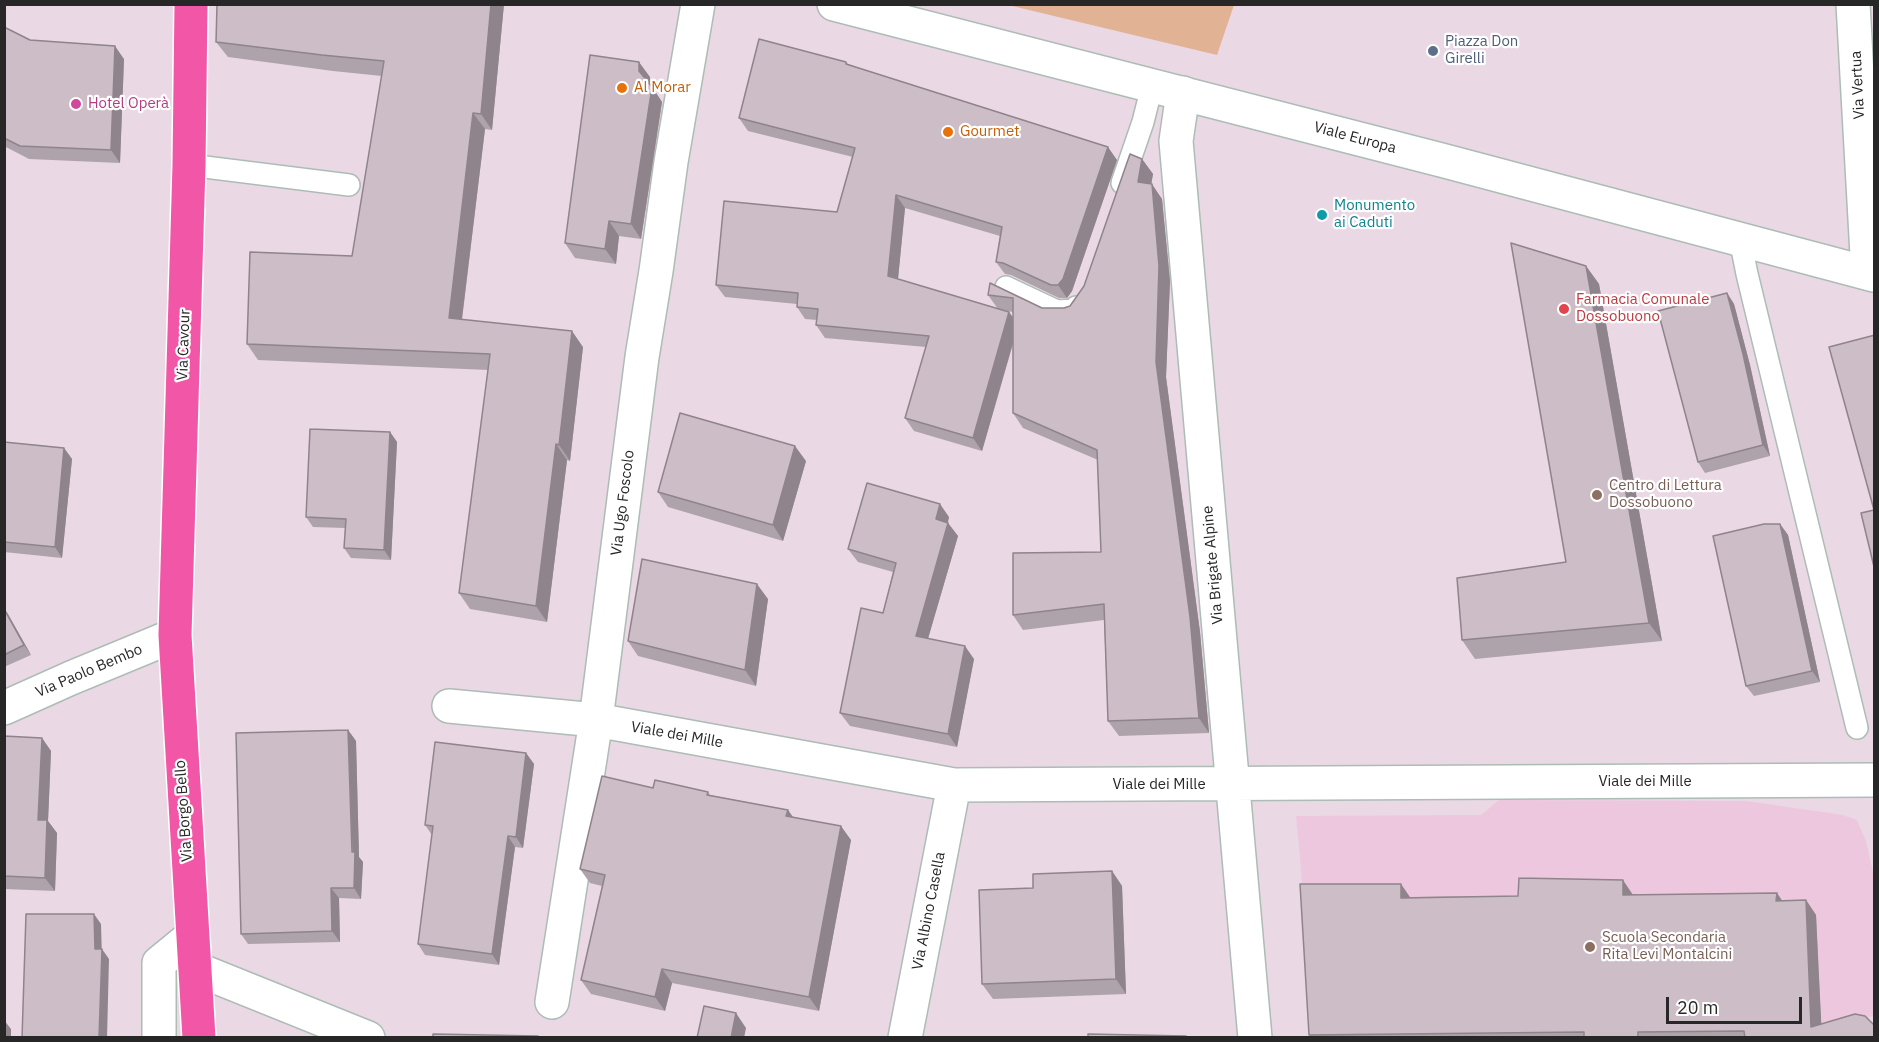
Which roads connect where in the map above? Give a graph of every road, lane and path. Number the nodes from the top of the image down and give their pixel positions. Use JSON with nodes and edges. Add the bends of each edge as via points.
{"nodes":[{"id":1,"x":191,"y":4,"type":"edge"},
{"id":2,"x":698,"y":4,"type":"edge"},
{"id":3,"x":834,"y":4,"type":"edge"},
{"id":4,"x":1853,"y":4,"type":"edge"},
{"id":5,"x":1168,"y":90,"type":"junction"},
{"id":6,"x":189,"y":165,"type":"junction"},
{"id":7,"x":349,"y":184,"type":"dead end"},
{"id":8,"x":1117,"y":198,"type":"edge"},
{"id":9,"x":1740,"y":239,"type":"junction"},
{"id":10,"x":1872,"y":274,"type":"edge"},
{"id":11,"x":1087,"y":286,"type":"edge"},
{"id":12,"x":1006,"y":287,"type":"edge"},
{"id":13,"x":175,"y":635,"type":"junction"},
{"id":14,"x":177,"y":686,"type":"joint"},
{"id":15,"x":449,"y":706,"type":"dead end"},
{"id":16,"x":4,"y":708,"type":"edge"},
{"id":17,"x":596,"y":720,"type":"junction"},
{"id":18,"x":1857,"y":728,"type":"dead end"},
{"id":19,"x":1875,"y":780,"type":"edge"},
{"id":20,"x":1233,"y":784,"type":"junction"},
{"id":21,"x":954,"y":785,"type":"junction"},
{"id":22,"x":193,"y":952,"type":"junction"},
{"id":23,"x":552,"y":1002,"type":"dead end"},
{"id":24,"x":159,"y":1038,"type":"edge"},
{"id":25,"x":199,"y":1038,"type":"edge"},
{"id":26,"x":368,"y":1038,"type":"edge"},
{"id":27,"x":905,"y":1038,"type":"edge"},
{"id":28,"x":1255,"y":1038,"type":"edge"}],
"edges":[{"from":1,"to":6,"type":"main road","name":"Via Cavour"},
{"from":2,"to":17,"type":"street","name":"Via Ugo Foscolo","via":[[642,357]]},
{"from":3,"to":5,"type":"street","name":"Viale Europa"},
{"from":4,"to":10,"type":"street","name":"Via Vertua"},
{"from":5,"to":8,"type":"lane","via":[[1143,122]]},
{"from":5,"to":9,"type":"street","name":"Viale Europa"},
{"from":5,"to":20,"type":"street","name":"Via Brigate Alpine","via":[[1176,141]]},
{"from":6,"to":7,"type":"lane"},
{"from":6,"to":13,"type":"main road","name":"Via Cavour"},
{"from":9,"to":10,"type":"street","name":"Viale Europa"},
{"from":9,"to":18,"type":"lane"},
{"from":11,"to":12,"type":"lane","via":[[1074,310],[1057,311]]},
{"from":13,"to":14,"type":"main road","name":"Via Cavour"},
{"from":13,"to":16,"type":"street","name":"Via Paolo Bembo"},
{"from":14,"to":22,"type":"main road","name":"Via Borgo Bello"},
{"from":15,"to":17,"type":"street","name":"Viale dei Mille"},
{"from":17,"to":21,"type":"street","name":"Viale dei Mille"},
{"from":17,"to":23,"type":"street","name":"Via Ugo Foscolo"},
{"from":19,"to":20,"type":"street","name":"Viale dei Mille"},
{"from":20,"to":21,"type":"street","name":"Viale dei Mille"},
{"from":20,"to":28,"type":"street","name":"Via Brigate Alpine"},
{"from":21,"to":27,"type":"street","name":"Via Albino Casella"},
{"from":22,"to":24,"type":"street","via":[[159,963]]},
{"from":22,"to":25,"type":"main road","name":"Via Borgo Bello"},
{"from":22,"to":26,"type":"street"}]}
